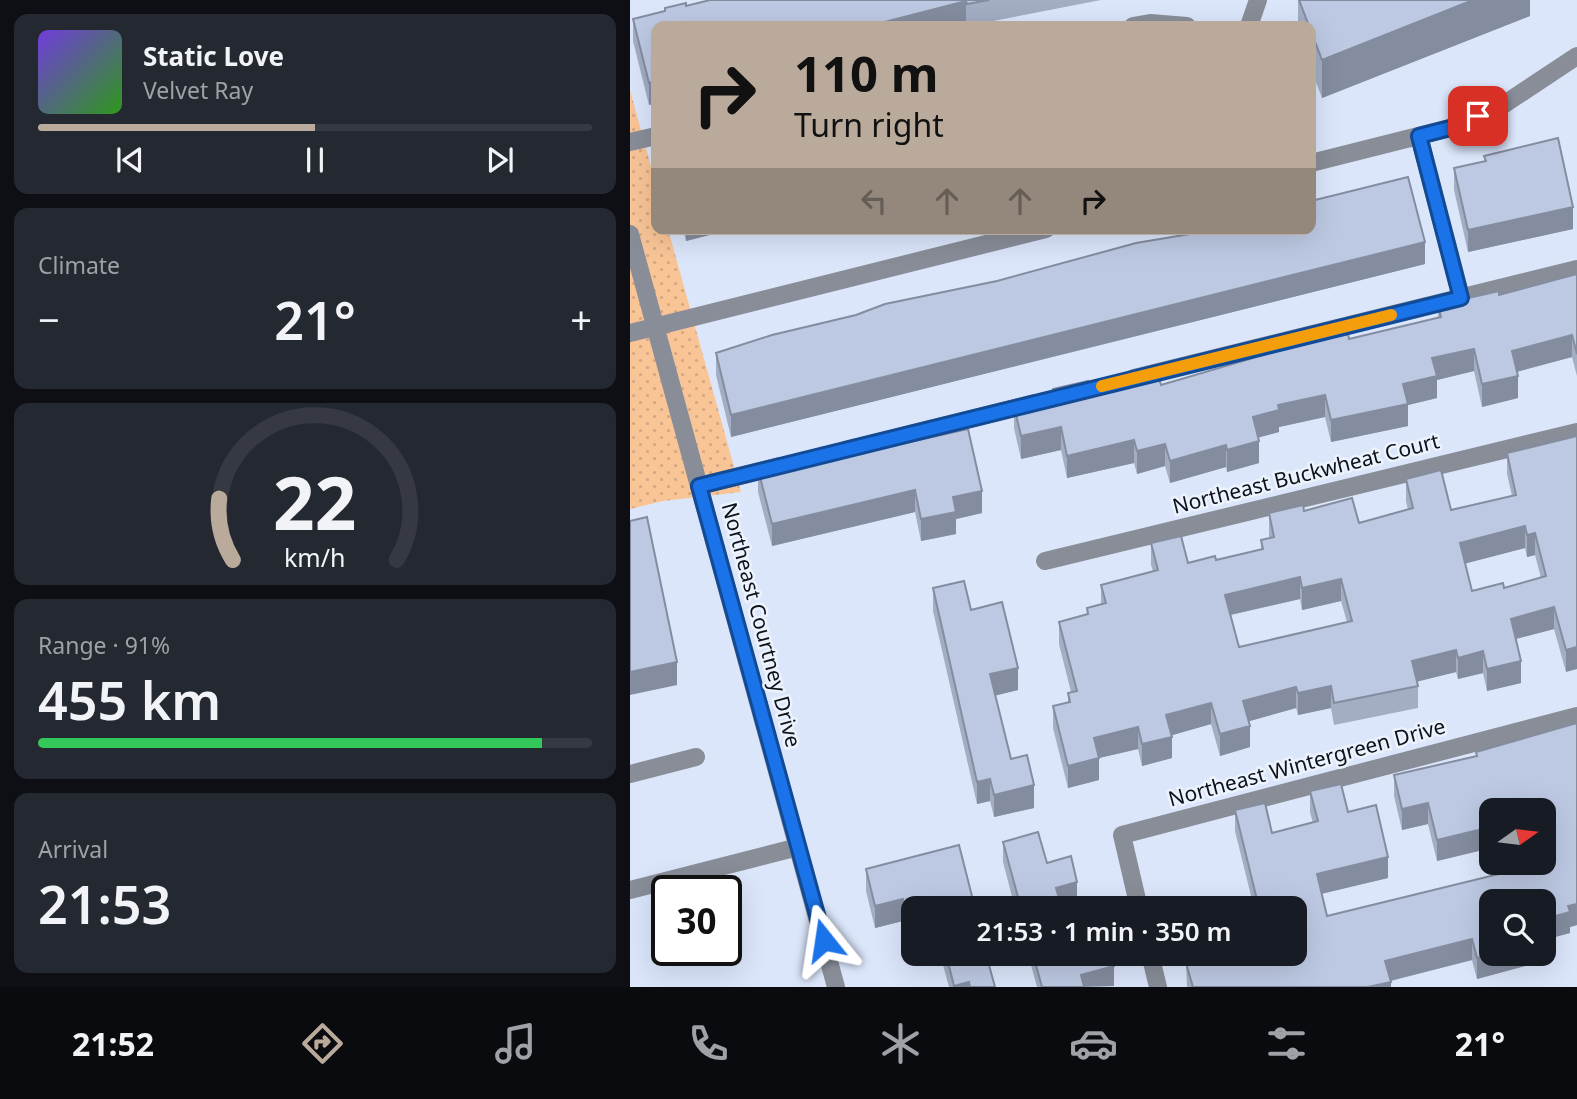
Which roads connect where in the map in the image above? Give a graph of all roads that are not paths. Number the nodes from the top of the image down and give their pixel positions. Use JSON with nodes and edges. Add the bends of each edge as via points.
{"nodes":[{"id":1,"x":1258,"y":0,"type":"edge"},
{"id":2,"x":1252,"y":21,"type":"edge"},
{"id":3,"x":1577,"y":57,"type":"edge"},
{"id":4,"x":1419,"y":136,"type":"junction"},
{"id":5,"x":651,"y":137,"type":"edge"},
{"id":6,"x":630,"y":142,"type":"edge"},
{"id":7,"x":1316,"y":162,"type":"edge"},
{"id":8,"x":630,"y":234,"type":"edge"},
{"id":9,"x":1022,"y":235,"type":"edge"},
{"id":10,"x":1577,"y":269,"type":"edge"},
{"id":11,"x":1461,"y":298,"type":"junction"},
{"id":12,"x":655,"y":326,"type":"junction"},
{"id":13,"x":630,"y":334,"type":"edge"},
{"id":14,"x":1113,"y":383,"type":"edge"},
{"id":15,"x":1046,"y":400,"type":"edge"},
{"id":16,"x":1577,"y":432,"type":"edge"},
{"id":17,"x":832,"y":453,"type":"edge"},
{"id":18,"x":792,"y":463,"type":"edge"},
{"id":19,"x":699,"y":486,"type":"junction"},
{"id":20,"x":1045,"y":561,"type":"dead end"},
{"id":21,"x":1577,"y":716,"type":"edge"},
{"id":22,"x":696,"y":757,"type":"dead end"},
{"id":23,"x":630,"y":774,"type":"edge"},
{"id":24,"x":799,"y":847,"type":"junction"},
{"id":25,"x":630,"y":890,"type":"edge"},
{"id":26,"x":1136,"y":896,"type":"edge"},
{"id":27,"x":1153,"y":966,"type":"edge"},
{"id":28,"x":836,"y":987,"type":"edge"},
{"id":29,"x":1158,"y":987,"type":"edge"}],
"edges":[{"from":1,"to":2,"type":"street"},
{"from":3,"to":4,"type":"street","via":[[1503,105],[1454,127]]},
{"from":4,"to":7,"type":"street"},
{"from":4,"to":11,"type":"street"},
{"from":5,"to":6,"type":"street"},
{"from":8,"to":12,"type":"street","name":"Northeast Courtney Drive"},
{"from":9,"to":12,"type":"street"},
{"from":10,"to":11,"type":"street"},
{"from":11,"to":14,"type":"street"},
{"from":12,"to":13,"type":"street"},
{"from":12,"to":19,"type":"street","name":"Northeast Courtney Drive"},
{"from":15,"to":17,"type":"street"},
{"from":16,"to":20,"type":"street","name":"Northeast Buckwheat Court"},
{"from":18,"to":19,"type":"street"},
{"from":19,"to":24,"type":"street","name":"Northeast Courtney Drive"},
{"from":21,"to":26,"type":"street","name":"Northeast Wintergreen Drive","via":[[1122,835]]},
{"from":22,"to":23,"type":"street"},
{"from":24,"to":25,"type":"street"},
{"from":24,"to":28,"type":"street","name":"Northeast Courtney Drive"},
{"from":27,"to":29,"type":"street"}]}
